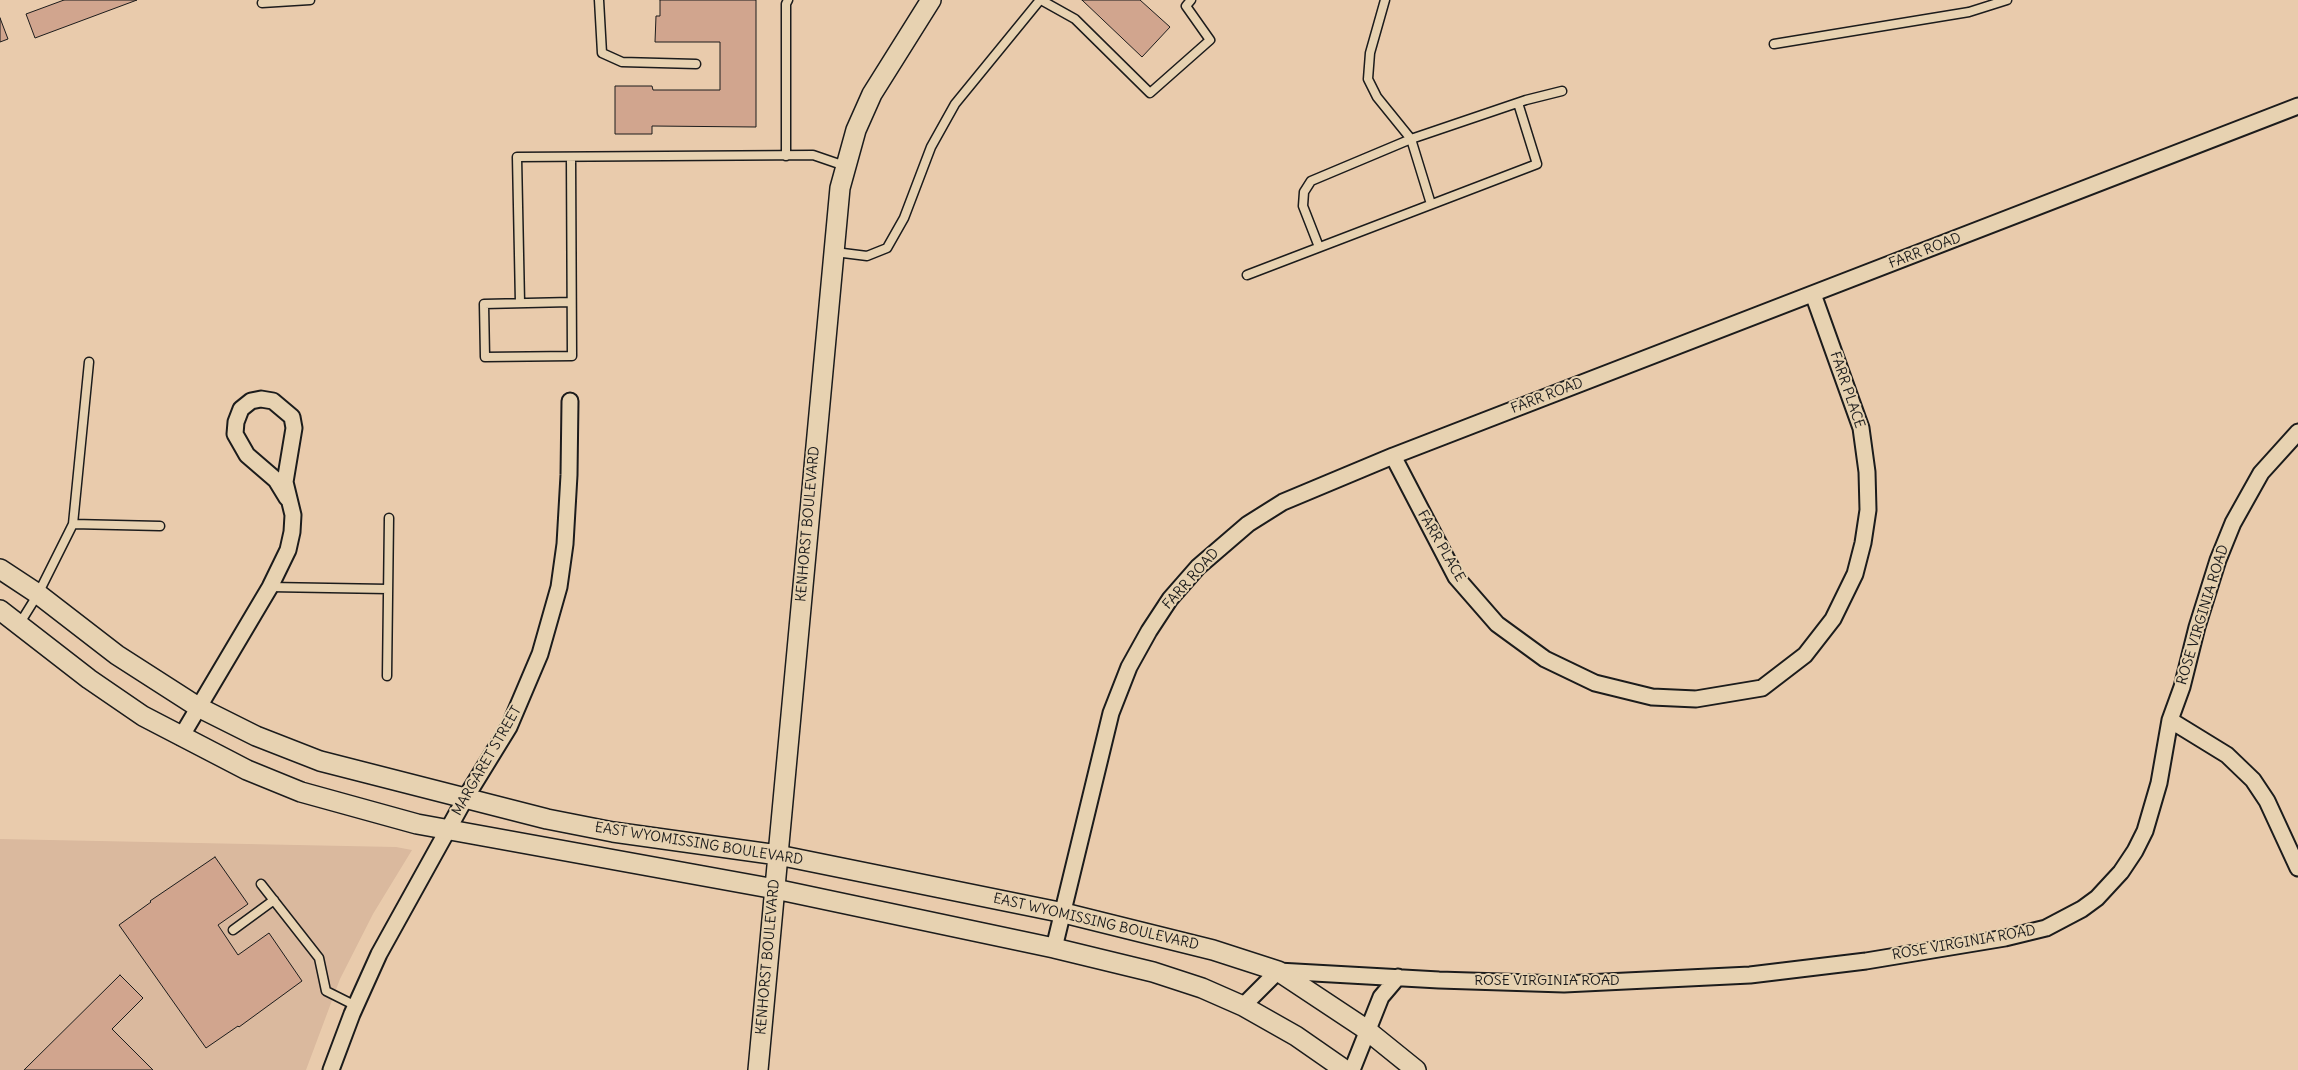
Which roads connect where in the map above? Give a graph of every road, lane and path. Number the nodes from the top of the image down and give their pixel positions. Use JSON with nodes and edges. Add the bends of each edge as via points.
{"nodes":[{"id":1,"x":310,"y":0,"type":"edge"},
{"id":2,"x":599,"y":0,"type":"edge"},
{"id":3,"x":788,"y":0,"type":"edge"},
{"id":4,"x":931,"y":0,"type":"edge"},
{"id":5,"x":1041,"y":0,"type":"edge"},
{"id":6,"x":1191,"y":0,"type":"edge"},
{"id":7,"x":1386,"y":0,"type":"edge"},
{"id":8,"x":2007,"y":0,"type":"edge"},
{"id":9,"x":262,"y":3,"type":"dead end"},
{"id":10,"x":1774,"y":44,"type":"dead end"},
{"id":11,"x":696,"y":64,"type":"dead end"},
{"id":12,"x":1562,"y":91,"type":"dead end"},
{"id":13,"x":1518,"y":103,"type":"junction"},
{"id":14,"x":2298,"y":106,"type":"edge"},
{"id":15,"x":1411,"y":138,"type":"junction"},
{"id":16,"x":786,"y":156,"type":"junction"},
{"id":17,"x":571,"y":158,"type":"junction"},
{"id":18,"x":845,"y":166,"type":"junction"},
{"id":19,"x":1431,"y":204,"type":"junction"},
{"id":20,"x":1319,"y":247,"type":"junction"},
{"id":21,"x":833,"y":252,"type":"junction"},
{"id":22,"x":1247,"y":275,"type":"dead end"},
{"id":23,"x":1813,"y":294,"type":"junction"},
{"id":24,"x":571,"y":302,"type":"junction"},
{"id":25,"x":520,"y":303,"type":"junction"},
{"id":26,"x":89,"y":362,"type":"dead end"},
{"id":27,"x":570,"y":401,"type":"dead end"},
{"id":28,"x":2298,"y":432,"type":"edge"},
{"id":29,"x":1392,"y":456,"type":"junction"},
{"id":30,"x":288,"y":498,"type":"junction"},
{"id":31,"x":389,"y":518,"type":"dead end"},
{"id":32,"x":73,"y":524,"type":"junction"},
{"id":33,"x":160,"y":526,"type":"dead end"},
{"id":34,"x":0,"y":569,"type":"edge"},
{"id":35,"x":270,"y":587,"type":"junction"},
{"id":36,"x":388,"y":589,"type":"junction"},
{"id":37,"x":38,"y":594,"type":"junction"},
{"id":38,"x":0,"y":610,"type":"edge"},
{"id":39,"x":20,"y":624,"type":"junction"},
{"id":40,"x":387,"y":676,"type":"dead end"},
{"id":41,"x":198,"y":707,"type":"junction"},
{"id":42,"x":2170,"y":720,"type":"junction"},
{"id":43,"x":181,"y":737,"type":"junction"},
{"id":44,"x":466,"y":797,"type":"junction"},
{"id":45,"x":449,"y":828,"type":"junction"},
{"id":46,"x":778,"y":855,"type":"junction"},
{"id":47,"x":2298,"y":868,"type":"edge"},
{"id":48,"x":261,"y":884,"type":"dead end"},
{"id":49,"x":775,"y":889,"type":"junction"},
{"id":50,"x":274,"y":900,"type":"junction"},
{"id":51,"x":1064,"y":912,"type":"junction"},
{"id":52,"x":233,"y":930,"type":"dead end"},
{"id":53,"x":1054,"y":948,"type":"junction"},
{"id":54,"x":1278,"y":971,"type":"junction"},
{"id":55,"x":1398,"y":978,"type":"junction"},
{"id":56,"x":356,"y":1006,"type":"junction"},
{"id":57,"x":1243,"y":1006,"type":"junction"},
{"id":58,"x":1368,"y":1032,"type":"junction"},
{"id":59,"x":331,"y":1070,"type":"edge"},
{"id":60,"x":758,"y":1070,"type":"edge"},
{"id":61,"x":1345,"y":1070,"type":"edge"},
{"id":62,"x":1352,"y":1070,"type":"edge"},
{"id":63,"x":1416,"y":1070,"type":"edge"}],
"edges":[{"from":1,"to":9,"type":"lane"},
{"from":2,"to":11,"type":"lane","via":[[602,53],[622,62]]},
{"from":3,"to":16,"type":"lane"},
{"from":4,"to":18,"type":"street","name":"KENHORST BOULEVARD","via":[[872,94]]},
{"from":5,"to":6,"type":"lane","via":[[1075,19],[1150,93],[1210,40],[1186,6]]},
{"from":5,"to":21,"type":"lane","via":[[955,104],[931,147],[904,218],[887,248],[867,256]]},
{"from":7,"to":15,"type":"lane","via":[[1370,53],[1368,79],[1377,97]]},
{"from":8,"to":10,"type":"lane","via":[[1969,12]]},
{"from":12,"to":13,"type":"lane"},
{"from":13,"to":15,"type":"lane"},
{"from":13,"to":19,"type":"lane","via":[[1537,164]]},
{"from":14,"to":23,"type":"street","name":"FARR ROAD"},
{"from":15,"to":19,"type":"lane"},
{"from":15,"to":20,"type":"lane","via":[[1312,181],[1304,192],[1303,206]]},
{"from":16,"to":17,"type":"lane"},
{"from":16,"to":18,"type":"lane","via":[[813,155]]},
{"from":17,"to":24,"type":"lane"},
{"from":17,"to":25,"type":"lane","via":[[517,157]]},
{"from":18,"to":21,"type":"street","name":"KENHORST BOULEVARD"},
{"from":19,"to":20,"type":"lane"},
{"from":20,"to":22,"type":"lane"},
{"from":21,"to":46,"type":"street","name":"KENHORST BOULEVARD"},
{"from":23,"to":29,"type":"street","name":"FARR ROAD"},
{"from":23,"to":29,"type":"street","name":"FARR PLACE","via":[[1861,428],[1868,510],[1855,574],[1834,620],[1805,654],[1762,688],[1696,699],[1652,697],[1595,683],[1545,659],[1497,624],[1456,577]]},
{"from":24,"to":25,"type":"lane"},
{"from":24,"to":25,"type":"lane","via":[[572,356],[485,357],[484,304]]},
{"from":26,"to":32,"type":"lane"},
{"from":27,"to":44,"type":"street","name":"MARGARET STREET","via":[[565,544],[551,618],[540,654],[509,727]]},
{"from":28,"to":42,"type":"street","name":"ROSE VIRGINIA ROAD","via":[[2261,473],[2233,523],[2218,560]]},
{"from":29,"to":51,"type":"street","name":"FARR ROAD","via":[[1283,502],[1248,524],[1210,555],[1170,599],[1148,631],[1111,713]]},
{"from":30,"to":30,"type":"street","via":[[285,482],[294,428],[292,417],[273,401],[251,401],[241,409],[235,434],[247,455],[276,480]]},
{"from":30,"to":35,"type":"street","via":[[293,515],[292,532],[288,550]]},
{"from":31,"to":36,"type":"lane"},
{"from":32,"to":33,"type":"lane"},
{"from":32,"to":37,"type":"lane"},
{"from":34,"to":37,"type":"street","name":"EAST WYOMISSING BOULEVARD"},
{"from":35,"to":36,"type":"lane"},
{"from":35,"to":41,"type":"street"},
{"from":36,"to":40,"type":"lane"},
{"from":37,"to":39,"type":"lane"},
{"from":37,"to":41,"type":"street","name":"EAST WYOMISSING BOULEVARD","via":[[117,655]]},
{"from":38,"to":39,"type":"street","name":"EAST WYOMISSING BOULEVARD"},
{"from":39,"to":43,"type":"street","name":"EAST WYOMISSING BOULEVARD","via":[[114,697]]},
{"from":41,"to":43,"type":"street"},
{"from":41,"to":44,"type":"street","name":"EAST WYOMISSING BOULEVARD","via":[[256,736],[320,761]]},
{"from":42,"to":47,"type":"street","via":[[2227,755],[2254,780]]},
{"from":42,"to":55,"type":"street","name":"ROSE VIRGINIA ROAD","via":[[2150,815],[2135,851],[2122,872],[2096,898],[2046,928],[1866,961],[1750,975],[1572,984]]},
{"from":43,"to":45,"type":"street","name":"EAST WYOMISSING BOULEVARD","via":[[301,792],[417,824]]},
{"from":44,"to":45,"type":"street","name":"MARGARET STREET"},
{"from":44,"to":46,"type":"street","name":"EAST WYOMISSING BOULEVARD","via":[[513,811],[613,832]]},
{"from":45,"to":49,"type":"street","name":"EAST WYOMISSING BOULEVARD"},
{"from":45,"to":56,"type":"street","name":"MARGARET STREET","via":[[379,954]]},
{"from":46,"to":49,"type":"street","name":"KENHORST BOULEVARD"},
{"from":46,"to":51,"type":"street","name":"EAST WYOMISSING BOULEVARD"},
{"from":48,"to":50,"type":"lane"},
{"from":49,"to":53,"type":"street","name":"EAST WYOMISSING BOULEVARD"},
{"from":49,"to":60,"type":"street","name":"KENHORST BOULEVARD"},
{"from":50,"to":52,"type":"lane"},
{"from":50,"to":56,"type":"lane","via":[[319,958],[326,991]]},
{"from":51,"to":53,"type":"street","name":"FARR ROAD"},
{"from":51,"to":54,"type":"street","name":"EAST WYOMISSING BOULEVARD","via":[[1213,950]]},
{"from":53,"to":57,"type":"street","name":"EAST WYOMISSING BOULEVARD","via":[[1153,972]]},
{"from":54,"to":55,"type":"street","name":"ROSE VIRGINIA ROAD"},
{"from":54,"to":57,"type":"street"},
{"from":54,"to":58,"type":"street","name":"EAST WYOMISSING BOULEVARD"},
{"from":55,"to":58,"type":"street","via":[[1381,997]]},
{"from":56,"to":59,"type":"street","name":"MARGARET STREET"},
{"from":57,"to":61,"type":"street","name":"EAST WYOMISSING BOULEVARD","via":[[1296,1036]]},
{"from":58,"to":62,"type":"street"},
{"from":58,"to":63,"type":"street","name":"EAST WYOMISSING BOULEVARD"}]}
